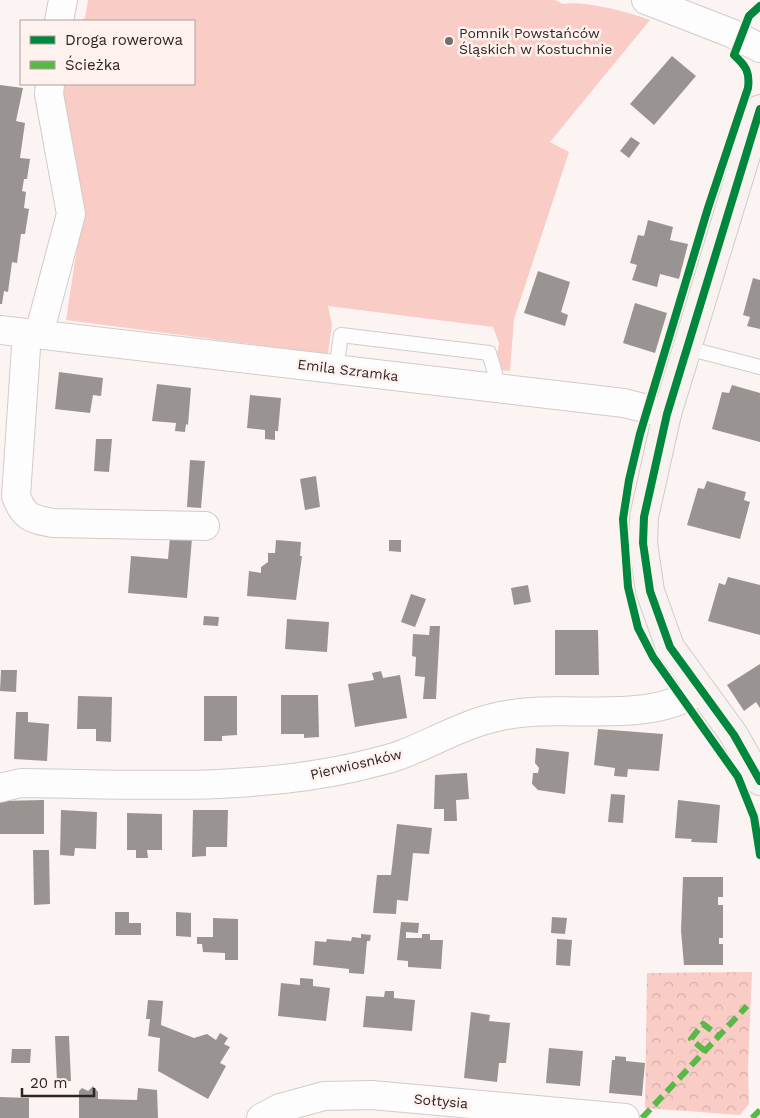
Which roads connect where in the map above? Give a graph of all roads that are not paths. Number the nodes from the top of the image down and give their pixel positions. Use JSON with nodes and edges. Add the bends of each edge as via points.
{"nodes":[{"id":1,"x":63,"y":0,"type":"edge"},
{"id":2,"x":646,"y":0,"type":"edge"},
{"id":3,"x":59,"y":20,"type":"edge"},
{"id":4,"x":760,"y":48,"type":"edge"},
{"id":5,"x":50,"y":85,"type":"edge"},
{"id":6,"x":760,"y":109,"type":"edge"},
{"id":7,"x":0,"y":330,"type":"edge"},
{"id":8,"x":33,"y":333,"type":"junction"},
{"id":9,"x":687,"y":348,"type":"junction"},
{"id":10,"x":760,"y":367,"type":"edge"},
{"id":11,"x":668,"y":414,"type":"junction"},
{"id":12,"x":205,"y":526,"type":"dead end"},
{"id":13,"x":701,"y":690,"type":"junction"},
{"id":14,"x":760,"y":781,"type":"edge"},
{"id":15,"x":0,"y":788,"type":"edge"},
{"id":16,"x":262,"y":1118,"type":"edge"},
{"id":17,"x":625,"y":1118,"type":"edge"}],
"edges":[{"from":1,"to":3,"type":"street"},
{"from":2,"to":4,"type":"street","via":[[731,33]]},
{"from":5,"to":8,"type":"street","via":[[71,214]]},
{"from":6,"to":9,"type":"street"},
{"from":7,"to":8,"type":"street","name":"Emila Szramka"},
{"from":8,"to":11,"type":"street","name":"Emila Szramka","via":[[624,403]]},
{"from":8,"to":12,"type":"street","via":[[16,496],[21,510],[33,519],[53,523]]},
{"from":9,"to":10,"type":"lane"},
{"from":9,"to":11,"type":"street"},
{"from":11,"to":13,"type":"street","via":[[644,517],[645,567],[658,618],[670,647]]},
{"from":13,"to":14,"type":"street"},
{"from":13,"to":15,"type":"street","name":"Pierwiosnków","via":[[671,705],[650,710],[542,710],[501,716],[465,726],[402,755],[307,776],[232,784],[21,784]]},
{"from":16,"to":17,"type":"street","name":"Sołtysia","via":[[280,1108],[324,1096],[372,1095]]}]}
